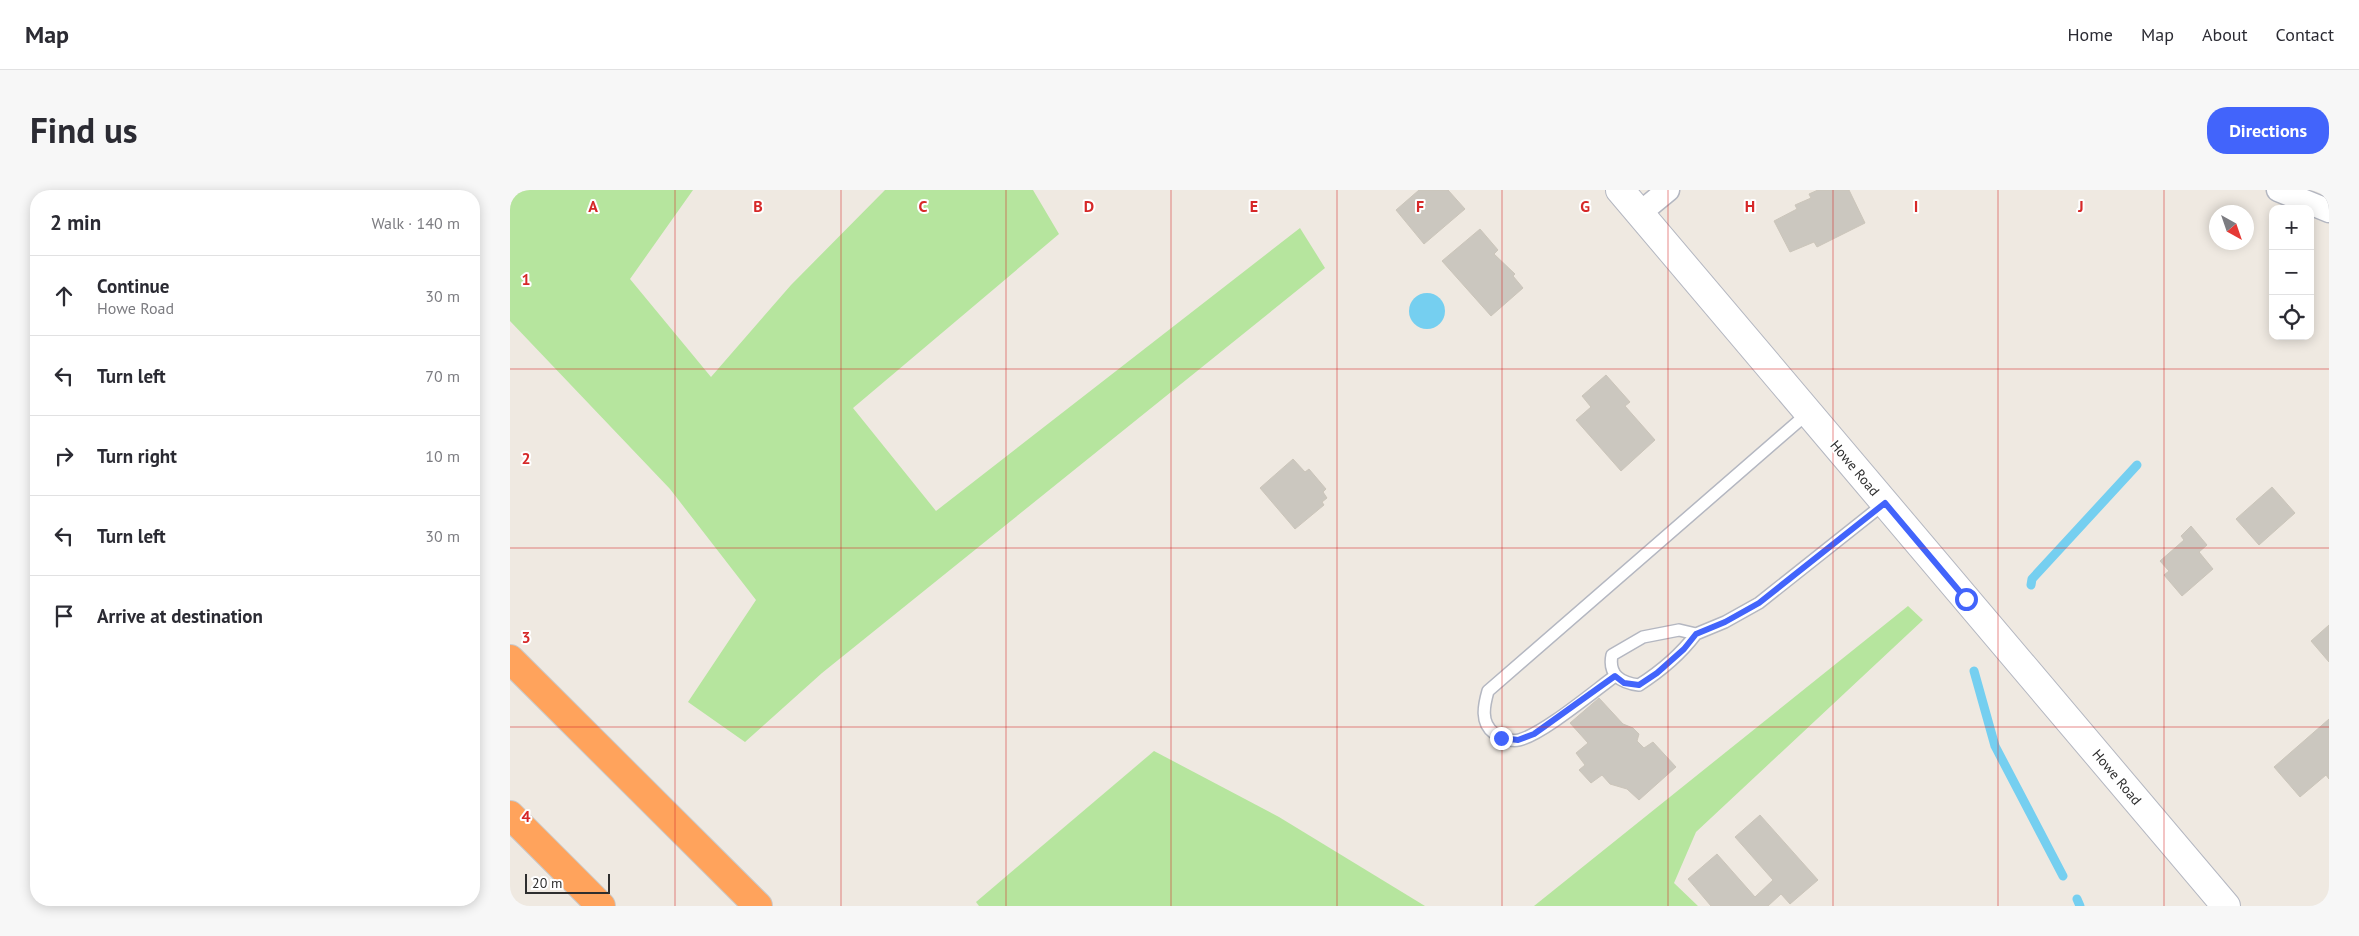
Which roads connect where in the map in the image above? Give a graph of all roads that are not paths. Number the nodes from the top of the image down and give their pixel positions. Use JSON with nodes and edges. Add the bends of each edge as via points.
{"nodes":[{"id":1,"x":1620,"y":190,"type":"edge"},
{"id":2,"x":1668,"y":190,"type":"edge"},
{"id":3,"x":2278,"y":190,"type":"edge"},
{"id":4,"x":2329,"y":211,"type":"edge"},
{"id":5,"x":1640,"y":213,"type":"junction"},
{"id":6,"x":1808,"y":412,"type":"junction"},
{"id":7,"x":1885,"y":503,"type":"junction"},
{"id":8,"x":1696,"y":634,"type":"junction"},
{"id":9,"x":510,"y":659,"type":"edge"},
{"id":10,"x":1615,"y":676,"type":"junction"},
{"id":11,"x":510,"y":815,"type":"edge"},
{"id":12,"x":601,"y":906,"type":"edge"},
{"id":13,"x":758,"y":906,"type":"edge"},
{"id":14,"x":2226,"y":906,"type":"edge"}],
"edges":[{"from":1,"to":5,"type":"street","name":"Howe Road"},
{"from":2,"to":5,"type":"street"},
{"from":3,"to":4,"type":"street"},
{"from":5,"to":6,"type":"street","name":"Howe Road"},
{"from":6,"to":7,"type":"street","name":"Howe Road"},
{"from":6,"to":10,"type":"lane","via":[[1493,686],[1483,708],[1485,720],[1490,730],[1501,738],[1518,740],[1534,734]]},
{"from":7,"to":8,"type":"lane","via":[[1759,603]]},
{"from":7,"to":14,"type":"street","name":"Howe Road"},
{"from":8,"to":10,"type":"lane","via":[[1684,649],[1639,685],[1624,683]]},
{"from":8,"to":10,"type":"lane","via":[[1678,630],[1643,636],[1612,655],[1610,666]]},
{"from":9,"to":13,"type":"highway"},
{"from":11,"to":12,"type":"highway"}]}
